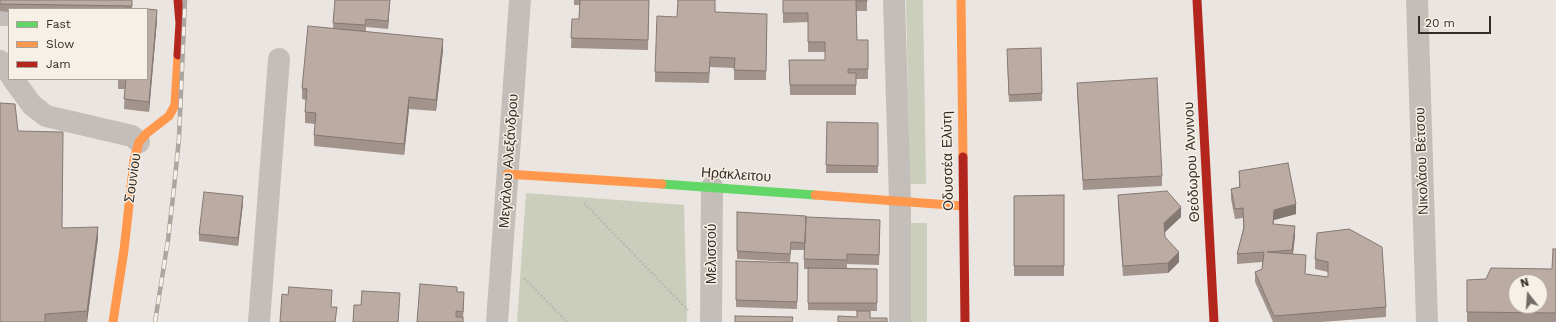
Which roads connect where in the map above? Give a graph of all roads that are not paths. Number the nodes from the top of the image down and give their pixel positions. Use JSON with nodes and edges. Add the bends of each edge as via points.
{"nodes":[{"id":1,"x":178,"y":0,"type":"edge"},
{"id":2,"x":520,"y":0,"type":"edge"},
{"id":3,"x":894,"y":0,"type":"edge"},
{"id":4,"x":961,"y":0,"type":"edge"},
{"id":5,"x":1197,"y":0,"type":"edge"},
{"id":6,"x":1417,"y":0,"type":"edge"},
{"id":7,"x":279,"y":59,"type":"dead end"},
{"id":8,"x":0,"y":61,"type":"edge"},
{"id":9,"x":8,"y":72,"type":"edge"},
{"id":10,"x":14,"y":80,"type":"edge"},
{"id":11,"x":140,"y":142,"type":"junction"},
{"id":12,"x":507,"y":174,"type":"junction"},
{"id":13,"x":712,"y":187,"type":"junction"},
{"id":14,"x":900,"y":201,"type":"junction"},
{"id":15,"x":963,"y":206,"type":"junction"},
{"id":16,"x":113,"y":322,"type":"edge"},
{"id":17,"x":259,"y":322,"type":"edge"},
{"id":18,"x":497,"y":322,"type":"edge"},
{"id":19,"x":711,"y":322,"type":"edge"},
{"id":20,"x":900,"y":322,"type":"edge"},
{"id":21,"x":965,"y":322,"type":"edge"},
{"id":22,"x":1214,"y":322,"type":"edge"},
{"id":23,"x":1427,"y":322,"type":"edge"}],
"edges":[{"from":1,"to":11,"type":"street","name":"Σουνίου","via":[[180,23],[175,105],[169,116],[147,133]]},
{"from":2,"to":12,"type":"street","name":"Μεγάλου Αλεξάνδρου"},
{"from":3,"to":14,"type":"street"},
{"from":4,"to":15,"type":"street","name":"Οδυσσέα Ελύτη"},
{"from":5,"to":22,"type":"street","name":"Θεόδωρου Άννινου"},
{"from":6,"to":23,"type":"street","name":"Νικολάου Βέτσου"},
{"from":7,"to":17,"type":"street"},
{"from":8,"to":9,"type":"street"},
{"from":10,"to":11,"type":"street","via":[[32,105],[46,116],[132,136]]},
{"from":11,"to":16,"type":"street","name":"Σουνίου","via":[[134,160]]},
{"from":12,"to":13,"type":"street","name":"Ηράκλειτου"},
{"from":12,"to":18,"type":"street","name":"Μεγάλου Αλεξάνδρου"},
{"from":13,"to":14,"type":"street","name":"Ηράκλειτου"},
{"from":13,"to":19,"type":"street","name":"Μελισσού"},
{"from":14,"to":15,"type":"street","name":"Ηράκλειτου"},
{"from":14,"to":20,"type":"street"},
{"from":15,"to":21,"type":"street","name":"Οδυσσέα Ελύτη"}]}
